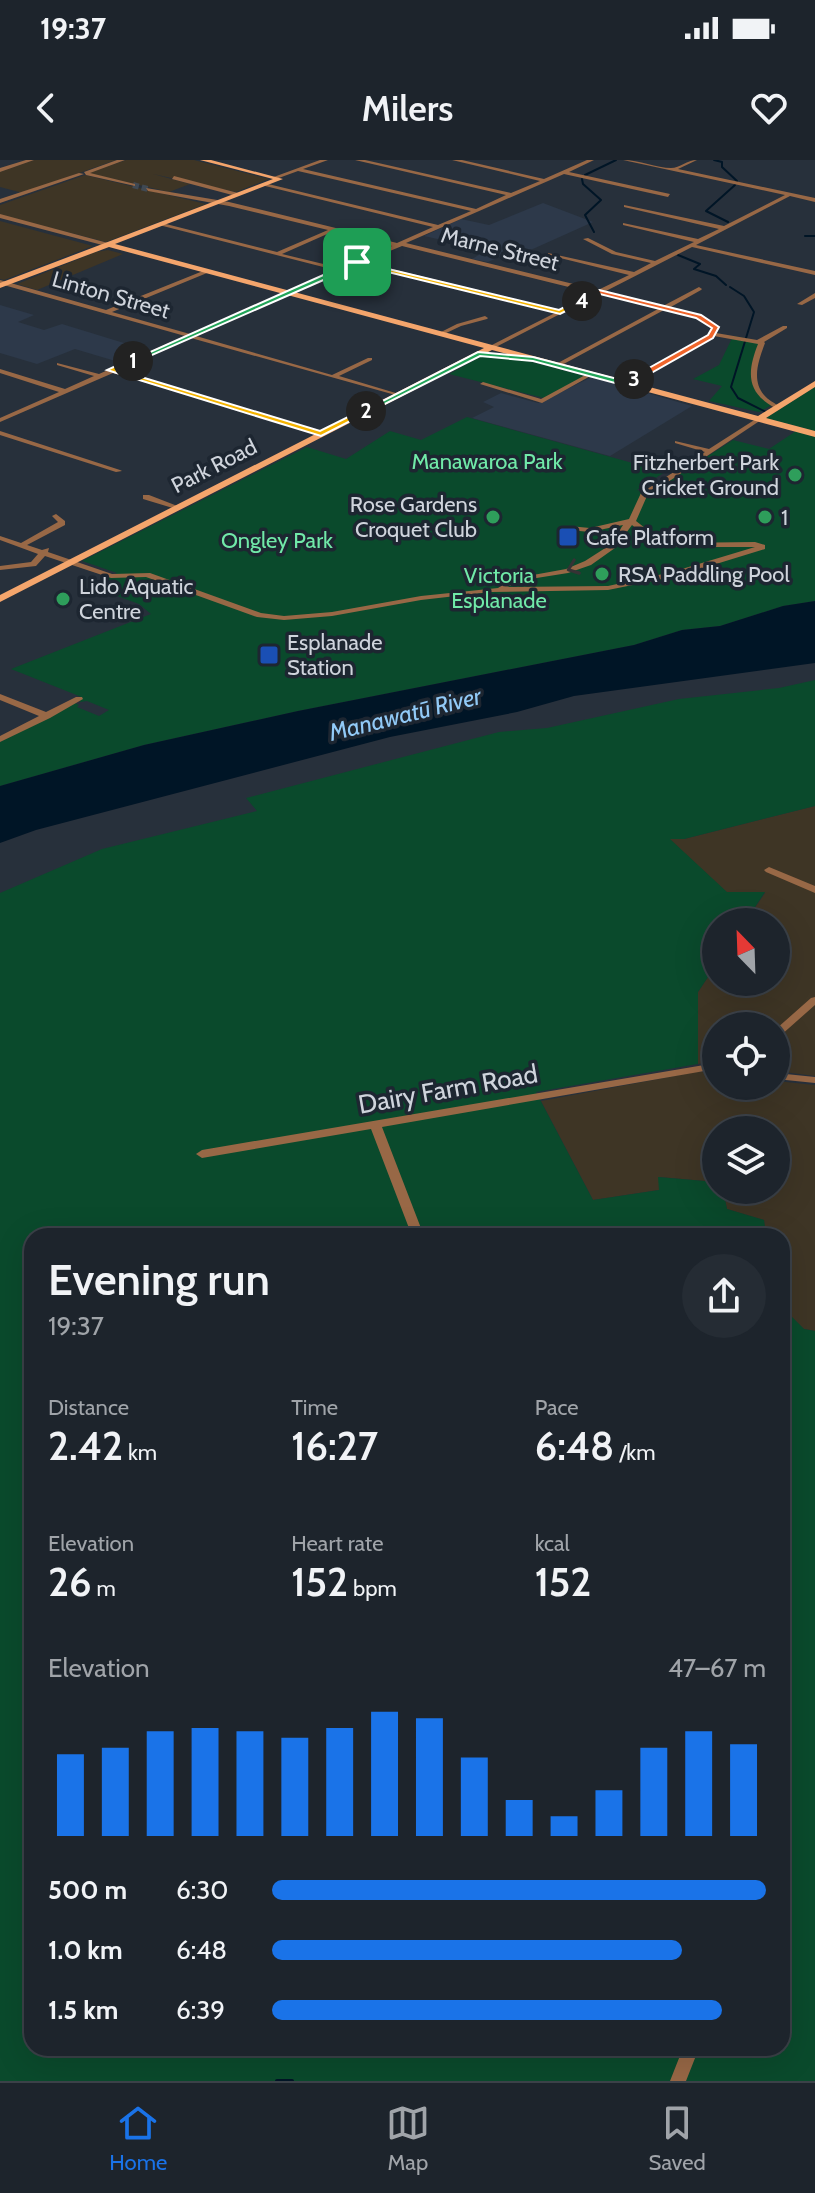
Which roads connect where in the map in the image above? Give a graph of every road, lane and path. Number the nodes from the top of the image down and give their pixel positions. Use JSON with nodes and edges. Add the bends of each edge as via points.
{"nodes":[{"id":1,"x":31,"y":160,"type":"edge"},
{"id":2,"x":122,"y":160,"type":"edge"},
{"id":3,"x":203,"y":160,"type":"edge"},
{"id":4,"x":358,"y":160,"type":"edge"},
{"id":5,"x":455,"y":160,"type":"edge"},
{"id":6,"x":591,"y":160,"type":"edge"},
{"id":7,"x":626,"y":160,"type":"edge"},
{"id":8,"x":694,"y":160,"type":"edge"},
{"id":9,"x":320,"y":161,"type":"edge"},
{"id":10,"x":14,"y":164,"type":"edge"},
{"id":11,"x":1,"y":166,"type":"edge"},
{"id":12,"x":299,"y":170,"type":"junction"},
{"id":13,"x":673,"y":170,"type":"junction"},
{"id":14,"x":563,"y":172,"type":"junction"},
{"id":15,"x":85,"y":173,"type":"junction"},
{"id":16,"x":174,"y":178,"type":"dead end"},
{"id":17,"x":278,"y":178,"type":"junction"},
{"id":18,"x":545,"y":180,"type":"junction"},
{"id":19,"x":197,"y":184,"type":"junction"},
{"id":20,"x":133,"y":185,"type":"tunnel mouth"},
{"id":21,"x":264,"y":185,"type":"junction"},
{"id":22,"x":148,"y":189,"type":"tunnel mouth"},
{"id":23,"x":0,"y":191,"type":"edge"},
{"id":24,"x":10,"y":193,"type":"junction"},
{"id":25,"x":171,"y":193,"type":"junction"},
{"id":26,"x":236,"y":194,"type":"junction"},
{"id":27,"x":511,"y":195,"type":"junction"},
{"id":28,"x":668,"y":195,"type":"dead end"},
{"id":29,"x":789,"y":195,"type":"junction"},
{"id":30,"x":20,"y":196,"type":"junction"},
{"id":31,"x":815,"y":200,"type":"edge"},
{"id":32,"x":0,"y":202,"type":"edge"},
{"id":33,"x":221,"y":203,"type":"junction"},
{"id":34,"x":626,"y":206,"type":"dead end"},
{"id":35,"x":476,"y":210,"type":"junction"},
{"id":36,"x":0,"y":217,"type":"edge"},
{"id":37,"x":625,"y":224,"type":"dead end"},
{"id":38,"x":162,"y":225,"type":"junction"},
{"id":39,"x":438,"y":227,"type":"junction"},
{"id":40,"x":724,"y":228,"type":"junction"},
{"id":41,"x":333,"y":230,"type":"junction"},
{"id":42,"x":586,"y":239,"type":"dead end"},
{"id":43,"x":698,"y":241,"type":"junction"},
{"id":44,"x":399,"y":244,"type":"junction"},
{"id":45,"x":691,"y":245,"type":"junction"},
{"id":46,"x":104,"y":246,"type":"junction"},
{"id":47,"x":123,"y":247,"type":"junction"},
{"id":48,"x":279,"y":254,"type":"junction"},
{"id":49,"x":550,"y":254,"type":"dead end"},
{"id":50,"x":357,"y":262,"type":"junction"},
{"id":51,"x":656,"y":263,"type":"junction"},
{"id":52,"x":341,"y":270,"type":"junction"},
{"id":53,"x":205,"y":272,"type":"junction"},
{"id":54,"x":815,"y":273,"type":"edge"},
{"id":55,"x":634,"y":274,"type":"junction"},
{"id":56,"x":2,"y":284,"type":"edge"},
{"id":57,"x":699,"y":289,"type":"dead end"},
{"id":58,"x":599,"y":292,"type":"junction"},
{"id":59,"x":287,"y":293,"type":"junction"},
{"id":60,"x":815,"y":295,"type":"edge"},
{"id":61,"x":800,"y":304,"type":"dead end"},
{"id":62,"x":664,"y":308,"type":"junction"},
{"id":63,"x":560,"y":312,"type":"junction"},
{"id":64,"x":106,"y":313,"type":"junction"},
{"id":65,"x":485,"y":318,"type":"dead end"},
{"id":66,"x":785,"y":327,"type":"dead end"},
{"id":67,"x":440,"y":334,"type":"junction"},
{"id":68,"x":714,"y":334,"type":"junction"},
{"id":69,"x":190,"y":336,"type":"junction"},
{"id":70,"x":760,"y":341,"type":"junction"},
{"id":71,"x":490,"y":348,"type":"junction"},
{"id":72,"x":478,"y":354,"type":"junction"},
{"id":73,"x":370,"y":359,"type":"dead end"},
{"id":74,"x":533,"y":359,"type":"junction"},
{"id":75,"x":59,"y":364,"type":"dead end"},
{"id":76,"x":558,"y":365,"type":"junction"},
{"id":77,"x":111,"y":370,"type":"junction"},
{"id":78,"x":0,"y":371,"type":"edge"},
{"id":79,"x":591,"y":374,"type":"junction"},
{"id":80,"x":99,"y":376,"type":"junction"},
{"id":81,"x":332,"y":377,"type":"junction"},
{"id":82,"x":815,"y":383,"type":"edge"},
{"id":83,"x":483,"y":384,"type":"dead end"},
{"id":84,"x":626,"y":384,"type":"junction"},
{"id":85,"x":64,"y":391,"type":"junction"},
{"id":86,"x":397,"y":395,"type":"junction"},
{"id":87,"x":789,"y":400,"type":"junction"},
{"id":88,"x":777,"y":407,"type":"junction"},
{"id":89,"x":0,"y":412,"type":"edge"},
{"id":90,"x":10,"y":415,"type":"junction"},
{"id":91,"x":759,"y":419,"type":"junction"},
{"id":92,"x":0,"y":420,"type":"edge"},
{"id":93,"x":782,"y":425,"type":"junction"},
{"id":94,"x":0,"y":433,"type":"edge"},
{"id":95,"x":321,"y":433,"type":"junction"},
{"id":96,"x":815,"y":434,"type":"edge"},
{"id":97,"x":677,"y":442,"type":"dead end"},
{"id":98,"x":709,"y":451,"type":"junction"},
{"id":99,"x":118,"y":471,"type":"dead end"},
{"id":100,"x":146,"y":497,"type":"dead end"},
{"id":101,"x":176,"y":507,"type":"junction"},
{"id":102,"x":56,"y":516,"type":"dead end"},
{"id":103,"x":632,"y":521,"type":"junction"},
{"id":104,"x":572,"y":528,"type":"dead end"},
{"id":105,"x":0,"y":536,"type":"edge"},
{"id":106,"x":24,"y":543,"type":"junction"},
{"id":107,"x":44,"y":551,"type":"junction"},
{"id":108,"x":72,"y":562,"type":"junction"},
{"id":109,"x":0,"y":568,"type":"edge"},
{"id":110,"x":500,"y":589,"type":"junction"},
{"id":111,"x":0,"y":599,"type":"edge"},
{"id":112,"x":0,"y":697,"type":"edge"},
{"id":113,"x":79,"y":699,"type":"dead end"},
{"id":114,"x":47,"y":716,"type":"junction"},
{"id":115,"x":0,"y":739,"type":"edge"},
{"id":116,"x":769,"y":870,"type":"dead end"},
{"id":117,"x":815,"y":890,"type":"edge"},
{"id":118,"x":815,"y":1000,"type":"edge"},
{"id":119,"x":790,"y":1022,"type":"edge"},
{"id":120,"x":702,"y":1068,"type":"edge"},
{"id":121,"x":790,"y":1077,"type":"edge"},
{"id":122,"x":815,"y":1080,"type":"edge"},
{"id":123,"x":375,"y":1124,"type":"junction"},
{"id":124,"x":202,"y":1154,"type":"dead end"},
{"id":125,"x":415,"y":1228,"type":"edge"},
{"id":126,"x":688,"y":2056,"type":"edge"},
{"id":127,"x":678,"y":2081,"type":"edge"}],
"edges":[{"from":1,"to":10,"type":"street"},
{"from":2,"to":15,"type":"street"},
{"from":3,"to":17,"type":"main road"},
{"from":4,"to":27,"type":"street"},
{"from":5,"to":18,"type":"street"},
{"from":6,"to":14,"type":"street"},
{"from":7,"to":13,"type":"street"},
{"from":8,"to":13,"type":"street"},
{"from":9,"to":12,"type":"street"},
{"from":10,"to":11,"type":"street"},
{"from":12,"to":17,"type":"street"},
{"from":12,"to":35,"type":"street"},
{"from":13,"to":29,"type":"street"},
{"from":14,"to":18,"type":"street"},
{"from":14,"to":28,"type":"street"},
{"from":15,"to":20,"type":"street"},
{"from":15,"to":30,"type":"street"},
{"from":16,"to":19,"type":"street"},
{"from":17,"to":21,"type":"main road"},
{"from":17,"to":26,"type":"main road"},
{"from":18,"to":27,"type":"street"},
{"from":19,"to":25,"type":"street"},
{"from":19,"to":26,"type":"street"},
{"from":21,"to":33,"type":"main road"},
{"from":21,"to":39,"type":"street"},
{"from":22,"to":25,"type":"street","name":"Marne Street"},
{"from":23,"to":24,"type":"street"},
{"from":24,"to":30,"type":"street"},
{"from":24,"to":32,"type":"street"},
{"from":25,"to":33,"type":"street","name":"Marne Street"},
{"from":26,"to":33,"type":"main road"},
{"from":27,"to":35,"type":"street"},
{"from":29,"to":31,"type":"street"},
{"from":29,"to":40,"type":"street","name":"Park Road"},
{"from":30,"to":32,"type":"street"},
{"from":33,"to":38,"type":"main road"},
{"from":33,"to":41,"type":"street","name":"Marne Street"},
{"from":33,"to":46,"type":"main road"},
{"from":34,"to":40,"type":"street"},
{"from":35,"to":39,"type":"street"},
{"from":36,"to":46,"type":"street"},
{"from":37,"to":43,"type":"street"},
{"from":38,"to":47,"type":"main road"},
{"from":38,"to":48,"type":"street"},
{"from":39,"to":44,"type":"street"},
{"from":40,"to":43,"type":"street","name":"Park Road"},
{"from":41,"to":44,"type":"street","name":"Marne Street"},
{"from":41,"to":48,"type":"street"},
{"from":42,"to":51,"type":"street","via":[[614,253]]},
{"from":43,"to":45,"type":"street","name":"Park Road"},
{"from":44,"to":50,"type":"street"},
{"from":44,"to":58,"type":"street","name":"Marne Street"},
{"from":45,"to":51,"type":"street","name":"Park Road"},
{"from":45,"to":54,"type":"street"},
{"from":46,"to":47,"type":"main road"},
{"from":46,"to":47,"type":"main road"},
{"from":46,"to":56,"type":"main road"},
{"from":47,"to":53,"type":"main road"},
{"from":48,"to":52,"type":"street"},
{"from":49,"to":55,"type":"street"},
{"from":50,"to":52,"type":"street"},
{"from":50,"to":63,"type":"street"},
{"from":51,"to":55,"type":"street","name":"Park Road"},
{"from":52,"to":59,"type":"street"},
{"from":53,"to":59,"type":"main road"},
{"from":53,"to":64,"type":"street"},
{"from":55,"to":58,"type":"street","name":"Park Road"},
{"from":56,"to":64,"type":"street","name":"Linton Street"},
{"from":57,"to":62,"type":"street"},
{"from":58,"to":62,"type":"street","name":"Marne Street"},
{"from":58,"to":63,"type":"street","name":"Park Road"},
{"from":59,"to":67,"type":"main road"},
{"from":59,"to":69,"type":"street"},
{"from":60,"to":61,"type":"street"},
{"from":62,"to":68,"type":"street","name":"Marne Street","via":[[708,320],[716,327]]},
{"from":62,"to":76,"type":"street"},
{"from":63,"to":71,"type":"street","name":"Park Road"},
{"from":64,"to":69,"type":"street","name":"Linton Street"},
{"from":65,"to":67,"type":"street"},
{"from":66,"to":70,"type":"street"},
{"from":67,"to":71,"type":"main road"},
{"from":68,"to":70,"type":"street"},
{"from":68,"to":84,"type":"street"},
{"from":69,"to":77,"type":"street"},
{"from":69,"to":81,"type":"street","name":"Linton Street"},
{"from":70,"to":88,"type":"street","via":[[754,385]]},
{"from":71,"to":72,"type":"main road","name":"Park Road"},
{"from":71,"to":74,"type":"main road"},
{"from":72,"to":74,"type":"main road"},
{"from":72,"to":86,"type":"main road","name":"Park Road"},
{"from":73,"to":81,"type":"street"},
{"from":74,"to":76,"type":"main road"},
{"from":75,"to":80,"type":"street"},
{"from":76,"to":79,"type":"main road"},
{"from":77,"to":80,"type":"street"},
{"from":77,"to":95,"type":"street"},
{"from":78,"to":85,"type":"street"},
{"from":79,"to":83,"type":"street","via":[[542,401]]},
{"from":79,"to":84,"type":"main road"},
{"from":80,"to":85,"type":"street"},
{"from":81,"to":86,"type":"street","name":"Linton Street"},
{"from":82,"to":87,"type":"main road"},
{"from":84,"to":91,"type":"main road"},
{"from":85,"to":90,"type":"street"},
{"from":86,"to":95,"type":"main road","name":"Park Road"},
{"from":87,"to":88,"type":"main road"},
{"from":87,"to":93,"type":"main road","via":[[773,414]]},
{"from":88,"to":91,"type":"main road"},
{"from":89,"to":90,"type":"street"},
{"from":90,"to":92,"type":"street"},
{"from":91,"to":93,"type":"main road"},
{"from":91,"to":98,"type":"street"},
{"from":93,"to":96,"type":"main road"},
{"from":94,"to":99,"type":"street"},
{"from":95,"to":101,"type":"main road","name":"Park Road"},
{"from":97,"to":98,"type":"street"},
{"from":98,"to":103,"type":"street","via":[[644,495]]},
{"from":100,"to":101,"type":"street"},
{"from":101,"to":108,"type":"main road","name":"Park Road"},
{"from":102,"to":106,"type":"street","via":[[62,523]]},
{"from":103,"to":104,"type":"street","via":[[590,530]]},
{"from":103,"to":110,"type":"street","one_way":true,"via":[[615,543],[584,564],[512,581]]},
{"from":103,"to":110,"type":"street","via":[[655,540],[673,545],[762,547],[608,588]]},
{"from":105,"to":106,"type":"street"},
{"from":105,"to":107,"type":"street"},
{"from":106,"to":107,"type":"street"},
{"from":107,"to":108,"type":"street"},
{"from":107,"to":109,"type":"street","via":[[33,564]]},
{"from":108,"to":110,"type":"street","via":[[111,576],[147,575],[272,617],[319,616]]},
{"from":108,"to":111,"type":"main road","name":"Park Road"},
{"from":112,"to":114,"type":"street"},
{"from":113,"to":114,"type":"street"},
{"from":114,"to":115,"type":"street"},
{"from":116,"to":117,"type":"street"},
{"from":118,"to":119,"type":"street"},
{"from":120,"to":123,"type":"street","name":"Dairy Farm Road"},
{"from":121,"to":122,"type":"street"},
{"from":123,"to":124,"type":"street","name":"Dairy Farm Road"},
{"from":123,"to":125,"type":"street"},
{"from":126,"to":127,"type":"street"}]}
